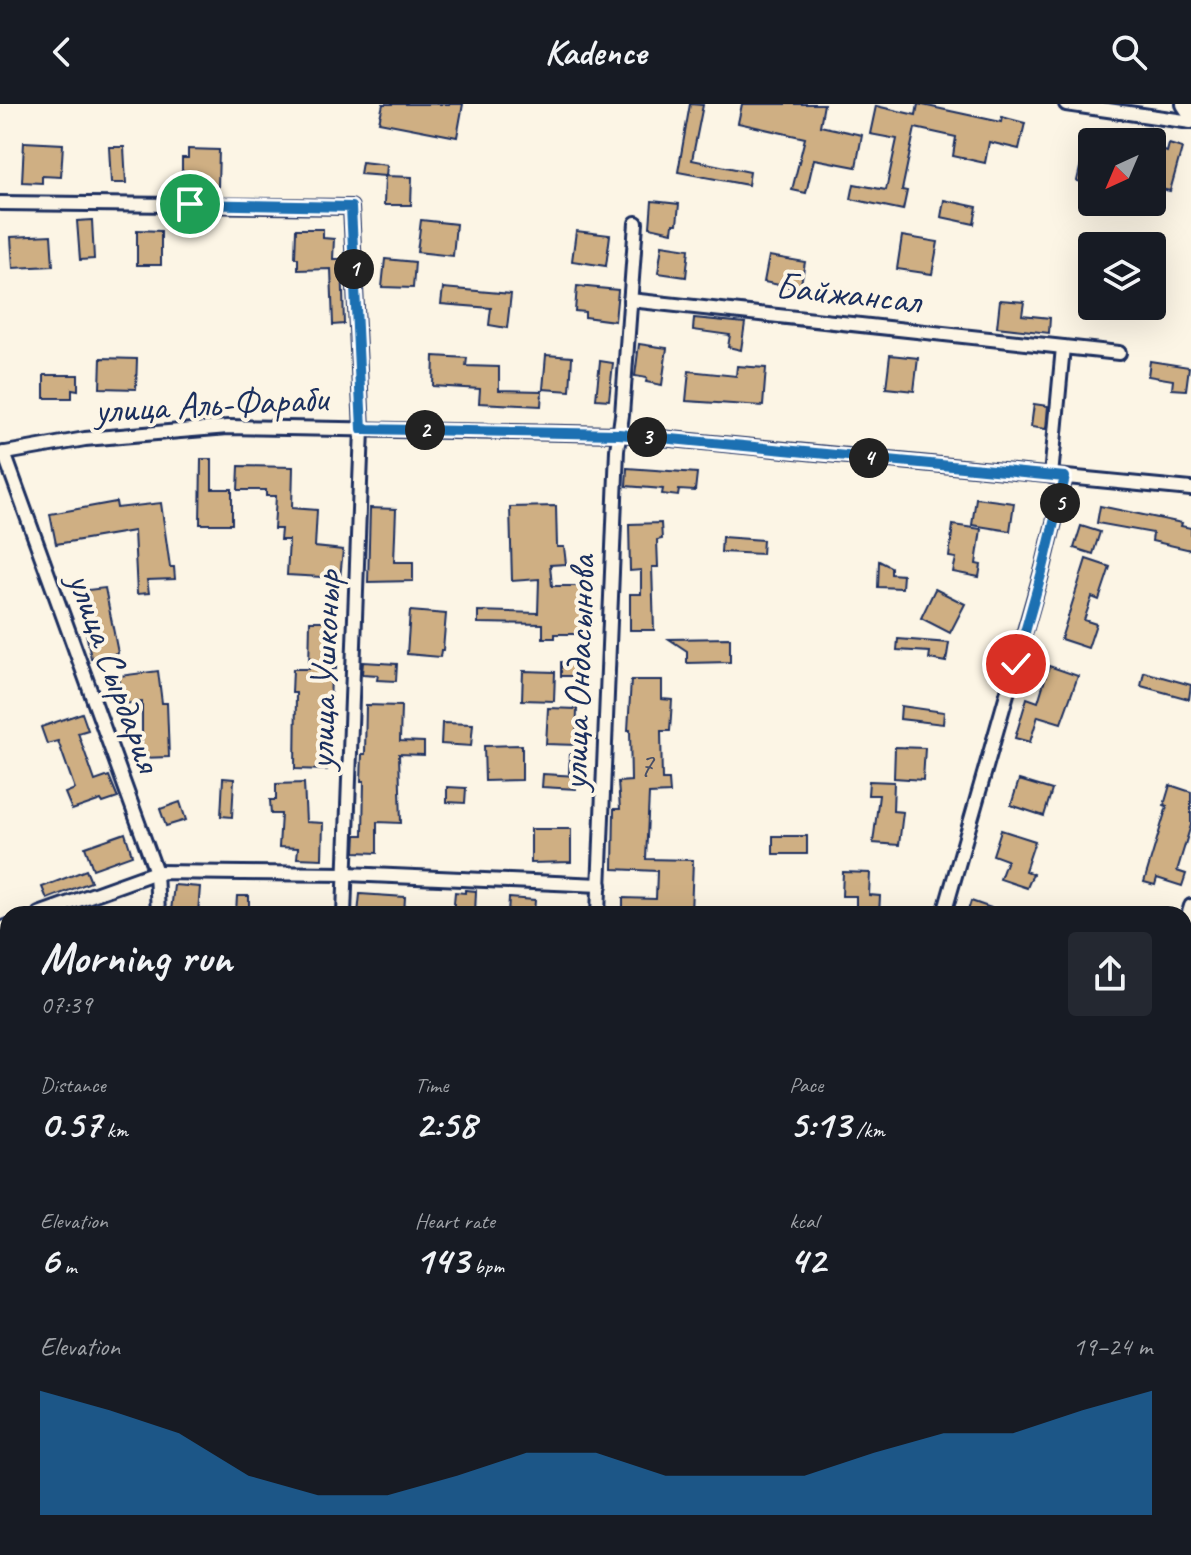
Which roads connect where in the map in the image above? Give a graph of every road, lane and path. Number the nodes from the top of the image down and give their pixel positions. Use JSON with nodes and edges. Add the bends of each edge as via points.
{"nodes":[{"id":1,"x":1066,"y":104,"type":"edge"},
{"id":2,"x":1185,"y":104,"type":"edge"},
{"id":3,"x":1191,"y":113,"type":"edge"},
{"id":4,"x":1191,"y":122,"type":"edge"},
{"id":5,"x":0,"y":203,"type":"edge"},
{"id":6,"x":636,"y":223,"type":"dead end"},
{"id":7,"x":630,"y":300,"type":"junction"},
{"id":8,"x":1063,"y":347,"type":"junction"},
{"id":9,"x":1119,"y":353,"type":"dead end"},
{"id":10,"x":362,"y":429,"type":"junction"},
{"id":11,"x":619,"y":434,"type":"junction"},
{"id":12,"x":2,"y":454,"type":"edge"},
{"id":13,"x":1058,"y":477,"type":"junction"},
{"id":14,"x":1191,"y":489,"type":"edge"},
{"id":15,"x":156,"y":872,"type":"junction"},
{"id":16,"x":347,"y":874,"type":"junction"},
{"id":17,"x":600,"y":885,"type":"junction"},
{"id":18,"x":60,"y":906,"type":"edge"},
{"id":19,"x":158,"y":906,"type":"edge"},
{"id":20,"x":345,"y":906,"type":"edge"},
{"id":21,"x":599,"y":906,"type":"edge"},
{"id":22,"x":946,"y":906,"type":"edge"}],
"edges":[{"from":1,"to":4,"type":"street"},
{"from":2,"to":3,"type":"main road"},
{"from":5,"to":10,"type":"street","name":"улица Ушконыр","via":[[351,207]]},
{"from":6,"to":7,"type":"street"},
{"from":7,"to":8,"type":"street","name":"Байжансал"},
{"from":7,"to":11,"type":"street"},
{"from":8,"to":9,"type":"street","name":"Байжансал"},
{"from":8,"to":13,"type":"street"},
{"from":10,"to":11,"type":"street","name":"улица Аль-Фараби"},
{"from":10,"to":12,"type":"street","name":"улица Аль-Фараби","via":[[228,427],[85,439]]},
{"from":10,"to":16,"type":"street","name":"улица Ушконыр"},
{"from":11,"to":13,"type":"street","name":"улица Аль-Фараби"},
{"from":11,"to":17,"type":"street","name":"улица Ондасынова"},
{"from":12,"to":15,"type":"street","name":"улица Сырдария"},
{"from":13,"to":14,"type":"street","name":"улица Аль-Фараби"},
{"from":13,"to":22,"type":"street","via":[[1039,583]]},
{"from":15,"to":16,"type":"street"},
{"from":15,"to":18,"type":"street"},
{"from":15,"to":19,"type":"street","name":"улица Сырдария"},
{"from":16,"to":17,"type":"street"},
{"from":16,"to":20,"type":"street","name":"улица Ушконыр"},
{"from":17,"to":21,"type":"street","name":"улица Ондасынова"}]}
